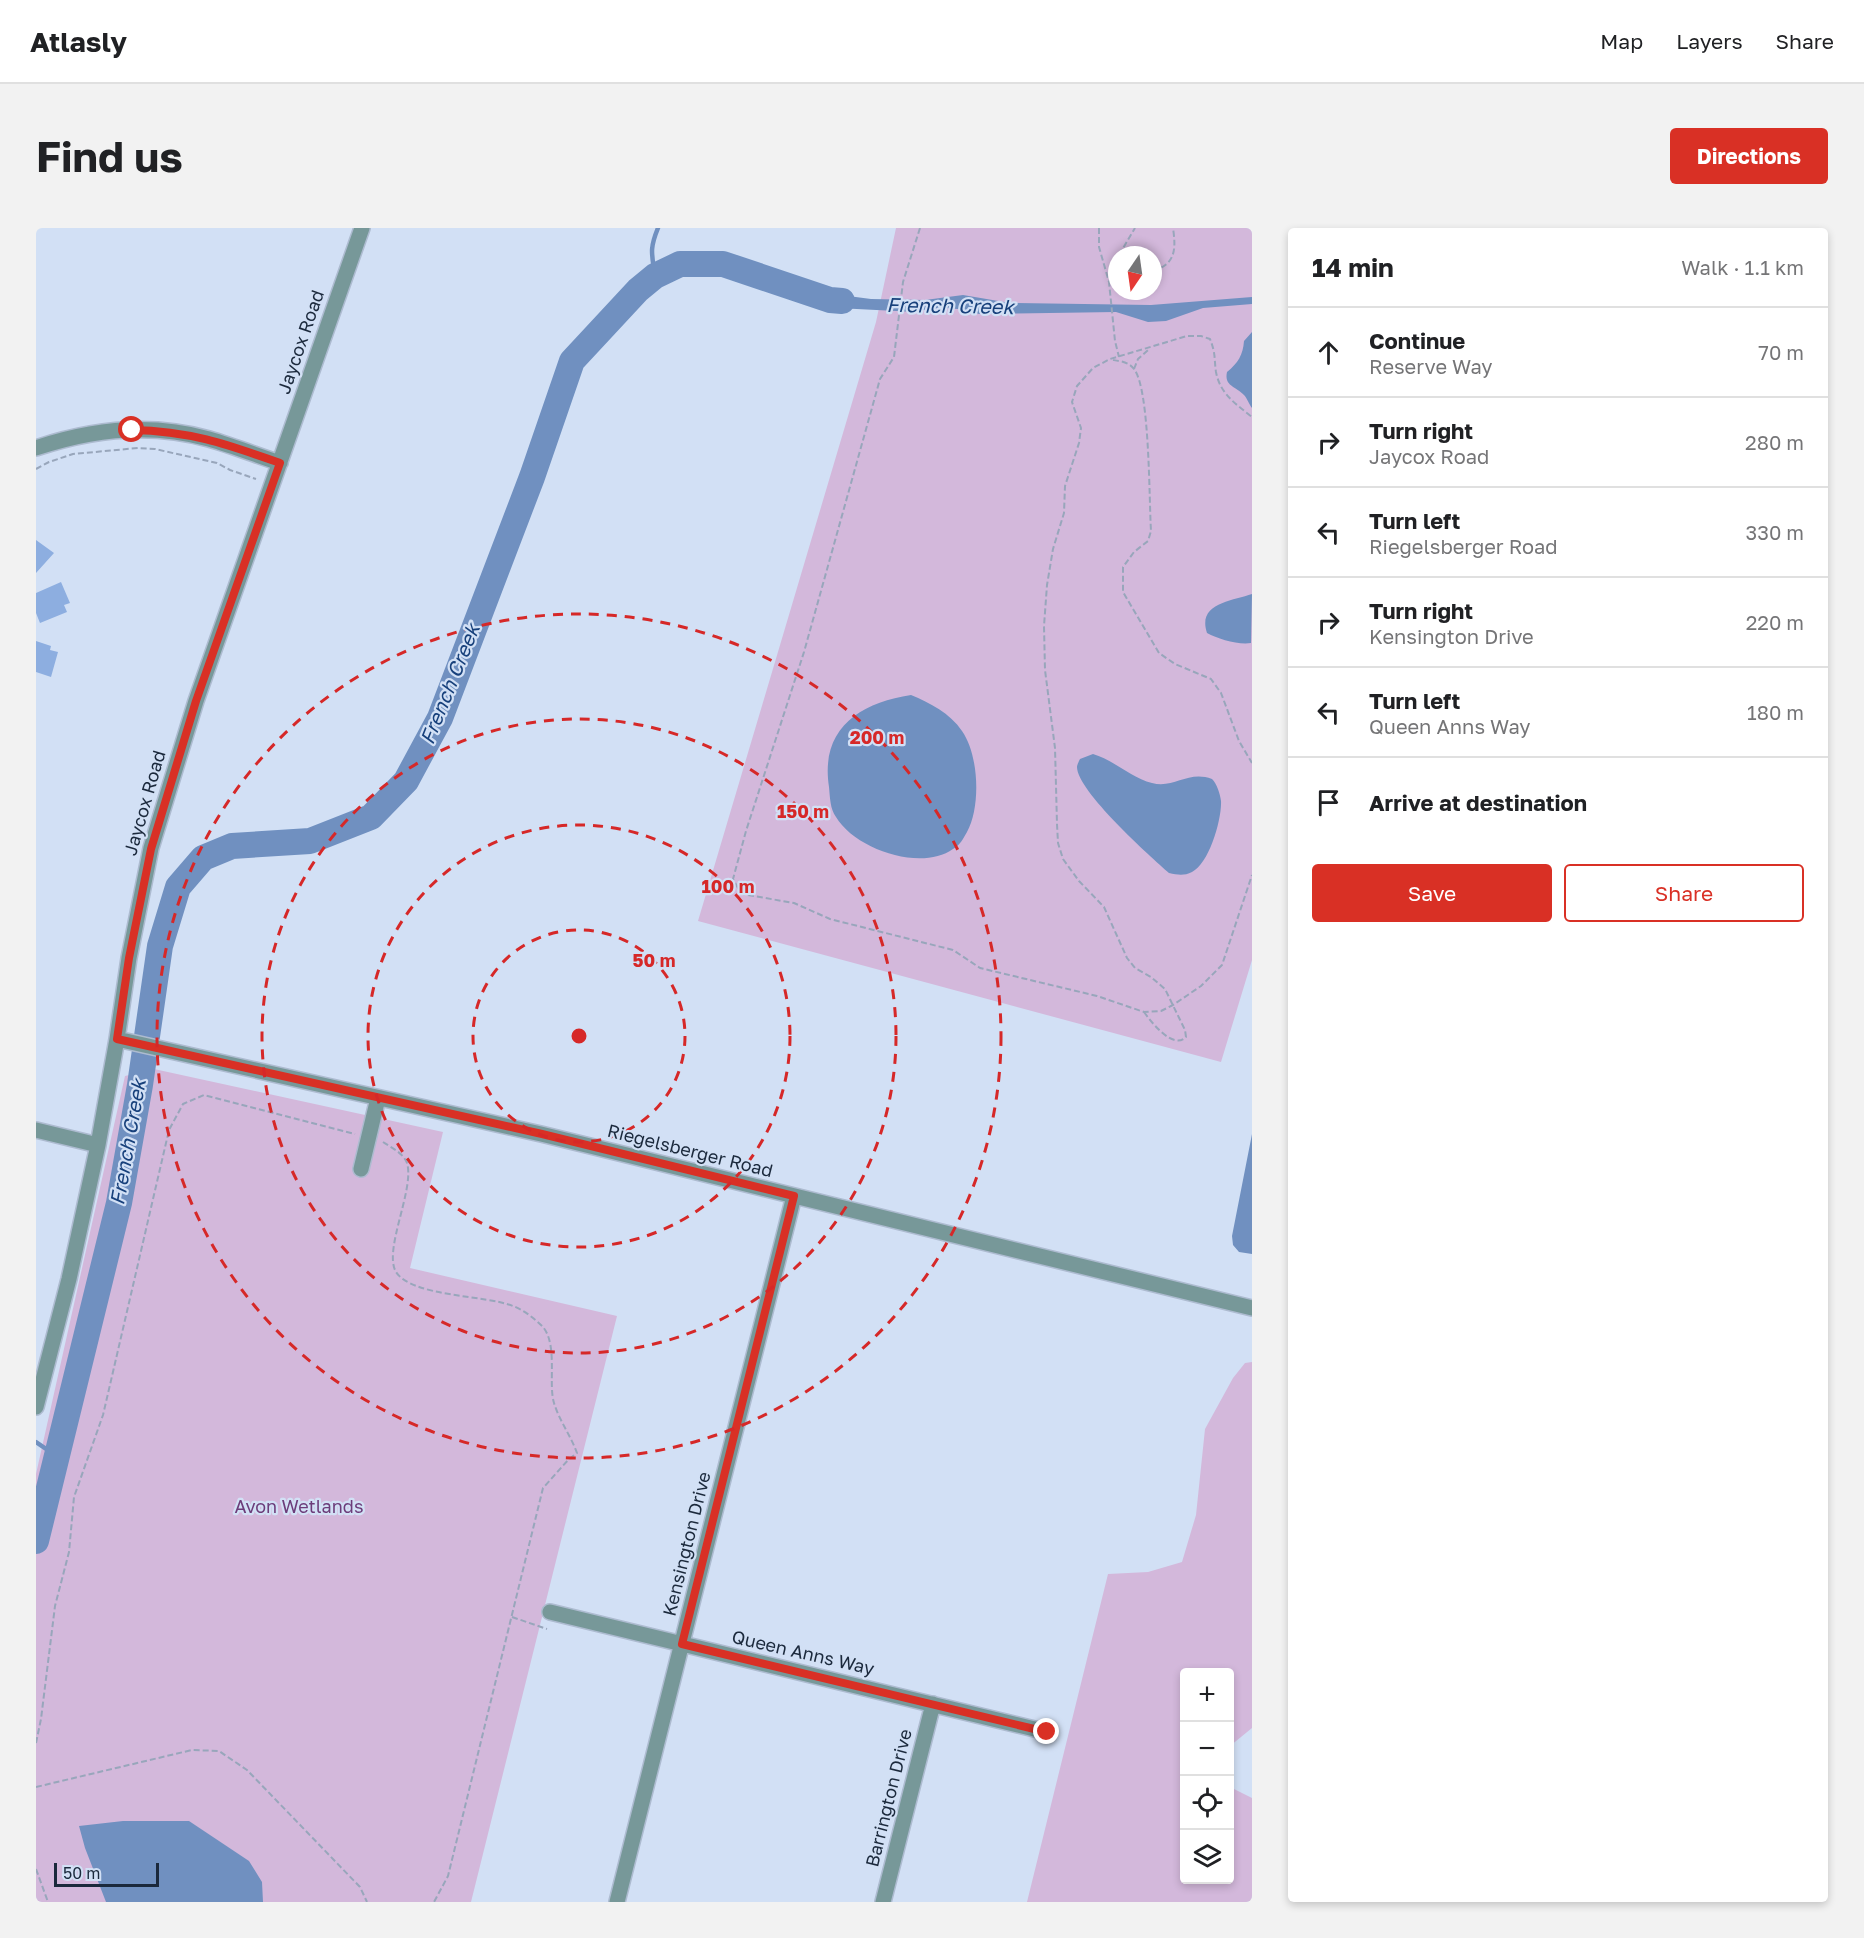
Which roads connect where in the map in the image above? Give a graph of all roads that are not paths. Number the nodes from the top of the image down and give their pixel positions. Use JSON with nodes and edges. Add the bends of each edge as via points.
{"nodes":[{"id":1,"x":362,"y":228,"type":"edge"},
{"id":2,"x":36,"y":448,"type":"edge"},
{"id":3,"x":280,"y":463,"type":"junction"},
{"id":4,"x":117,"y":1039,"type":"junction"},
{"id":5,"x":378,"y":1098,"type":"junction"},
{"id":6,"x":36,"y":1130,"type":"edge"},
{"id":7,"x":98,"y":1145,"type":"junction"},
{"id":8,"x":361,"y":1169,"type":"dead end"},
{"id":9,"x":794,"y":1196,"type":"junction"},
{"id":10,"x":1252,"y":1308,"type":"edge"},
{"id":11,"x":36,"y":1407,"type":"edge"},
{"id":12,"x":550,"y":1611,"type":"dead end"},
{"id":13,"x":682,"y":1644,"type":"junction"},
{"id":14,"x":933,"y":1704,"type":"junction"},
{"id":15,"x":1047,"y":1732,"type":"dead end"},
{"id":16,"x":617,"y":1902,"type":"edge"},
{"id":17,"x":883,"y":1902,"type":"edge"}],
"edges":[{"from":1,"to":3,"type":"street","name":"Jaycox Road"},
{"from":2,"to":3,"type":"street","via":[[107,431],[157,430],[207,438]]},
{"from":3,"to":4,"type":"street","name":"Jaycox Road","via":[[196,701],[151,849]]},
{"from":4,"to":5,"type":"street","name":"Riegelsberger Road"},
{"from":4,"to":7,"type":"street","name":"Jaycox Road"},
{"from":5,"to":8,"type":"street"},
{"from":5,"to":9,"type":"street","name":"Riegelsberger Road"},
{"from":6,"to":7,"type":"street"},
{"from":7,"to":11,"type":"street","name":"Jaycox Road"},
{"from":9,"to":10,"type":"street","name":"Riegelsberger Road"},
{"from":9,"to":13,"type":"street","name":"Kensington Drive"},
{"from":12,"to":13,"type":"street","name":"Queen Anns Way"},
{"from":13,"to":14,"type":"street","name":"Queen Anns Way"},
{"from":13,"to":16,"type":"street","name":"Kensington Drive"},
{"from":14,"to":15,"type":"street","name":"Queen Anns Way"},
{"from":14,"to":17,"type":"street","name":"Barrington Drive"}]}
